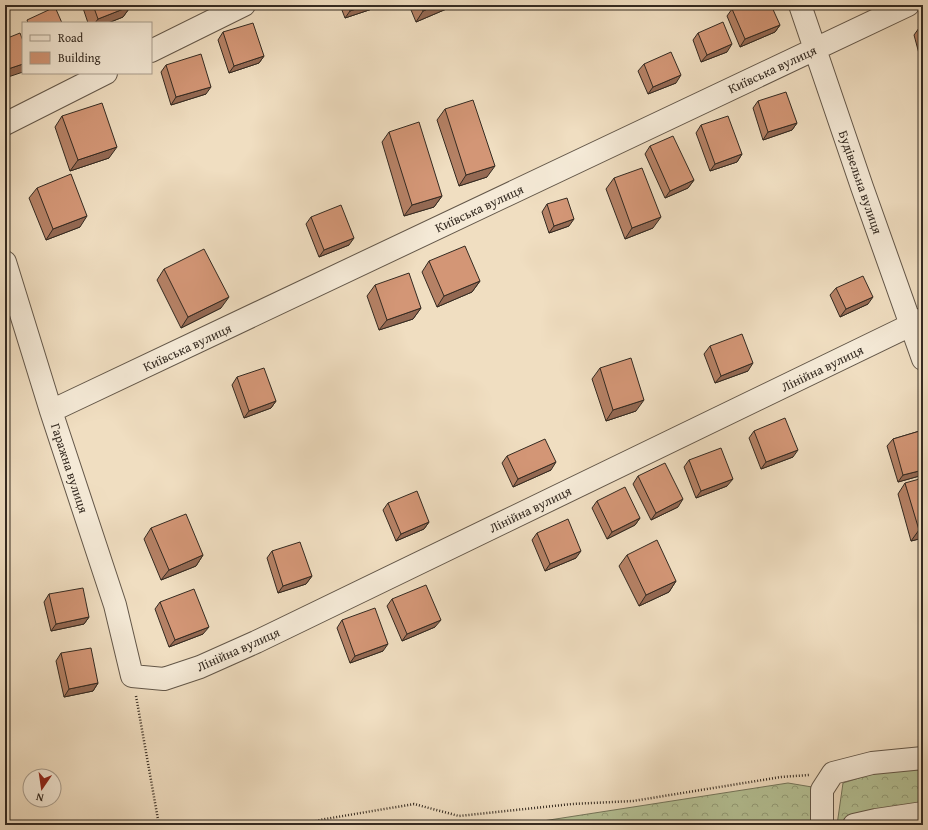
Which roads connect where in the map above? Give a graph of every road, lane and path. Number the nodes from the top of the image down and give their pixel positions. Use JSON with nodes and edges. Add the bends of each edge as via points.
{"nodes":[{"id":1,"x":244,"y":5,"type":"edge"},
{"id":2,"x":800,"y":5,"type":"edge"},
{"id":3,"x":908,"y":5,"type":"edge"},
{"id":4,"x":815,"y":48,"type":"junction"},
{"id":5,"x":152,"y":51,"type":"edge"},
{"id":6,"x":104,"y":74,"type":"edge"},
{"id":7,"x":5,"y":124,"type":"edge"},
{"id":8,"x":5,"y":262,"type":"edge"},
{"id":9,"x":917,"y":322,"type":"edge"},
{"id":10,"x":923,"y":359,"type":"edge"},
{"id":11,"x":52,"y":411,"type":"junction"},
{"id":12,"x":132,"y":676,"type":"junction"},
{"id":13,"x":923,"y":758,"type":"edge"},
{"id":14,"x":833,"y":773,"type":"junction"},
{"id":15,"x":923,"y":813,"type":"edge"},
{"id":16,"x":159,"y":825,"type":"edge"},
{"id":17,"x":298,"y":825,"type":"edge"},
{"id":18,"x":822,"y":825,"type":"edge"},
{"id":19,"x":854,"y":825,"type":"edge"}],
"edges":[{"from":1,"to":5,"type":"street"},
{"from":2,"to":4,"type":"street","name":"Будівельна вулиця"},
{"from":3,"to":4,"type":"street","name":"Київська вулиця"},
{"from":4,"to":9,"type":"street","name":"Будівельна вулиця","via":[[862,187]]},
{"from":4,"to":11,"type":"street","name":"Київська вулиця"},
{"from":6,"to":7,"type":"street"},
{"from":8,"to":11,"type":"street","name":"Гаражна вулиця"},
{"from":9,"to":10,"type":"street","name":"Будівельна вулиця"},
{"from":9,"to":12,"type":"street","name":"Лінійна вулиця","via":[[207,664],[164,679]]},
{"from":11,"to":12,"type":"street","name":"Гаражна вулиця","via":[[115,605]]},
{"from":12,"to":16,"type":"path"},
{"from":13,"to":14,"type":"street","via":[[872,763]]},
{"from":14,"to":17,"type":"path","via":[[781,777],[633,801],[572,804],[459,816],[414,804],[325,818]]},
{"from":14,"to":18,"type":"street","via":[[822,790]]},
{"from":15,"to":19,"type":"street"}]}
